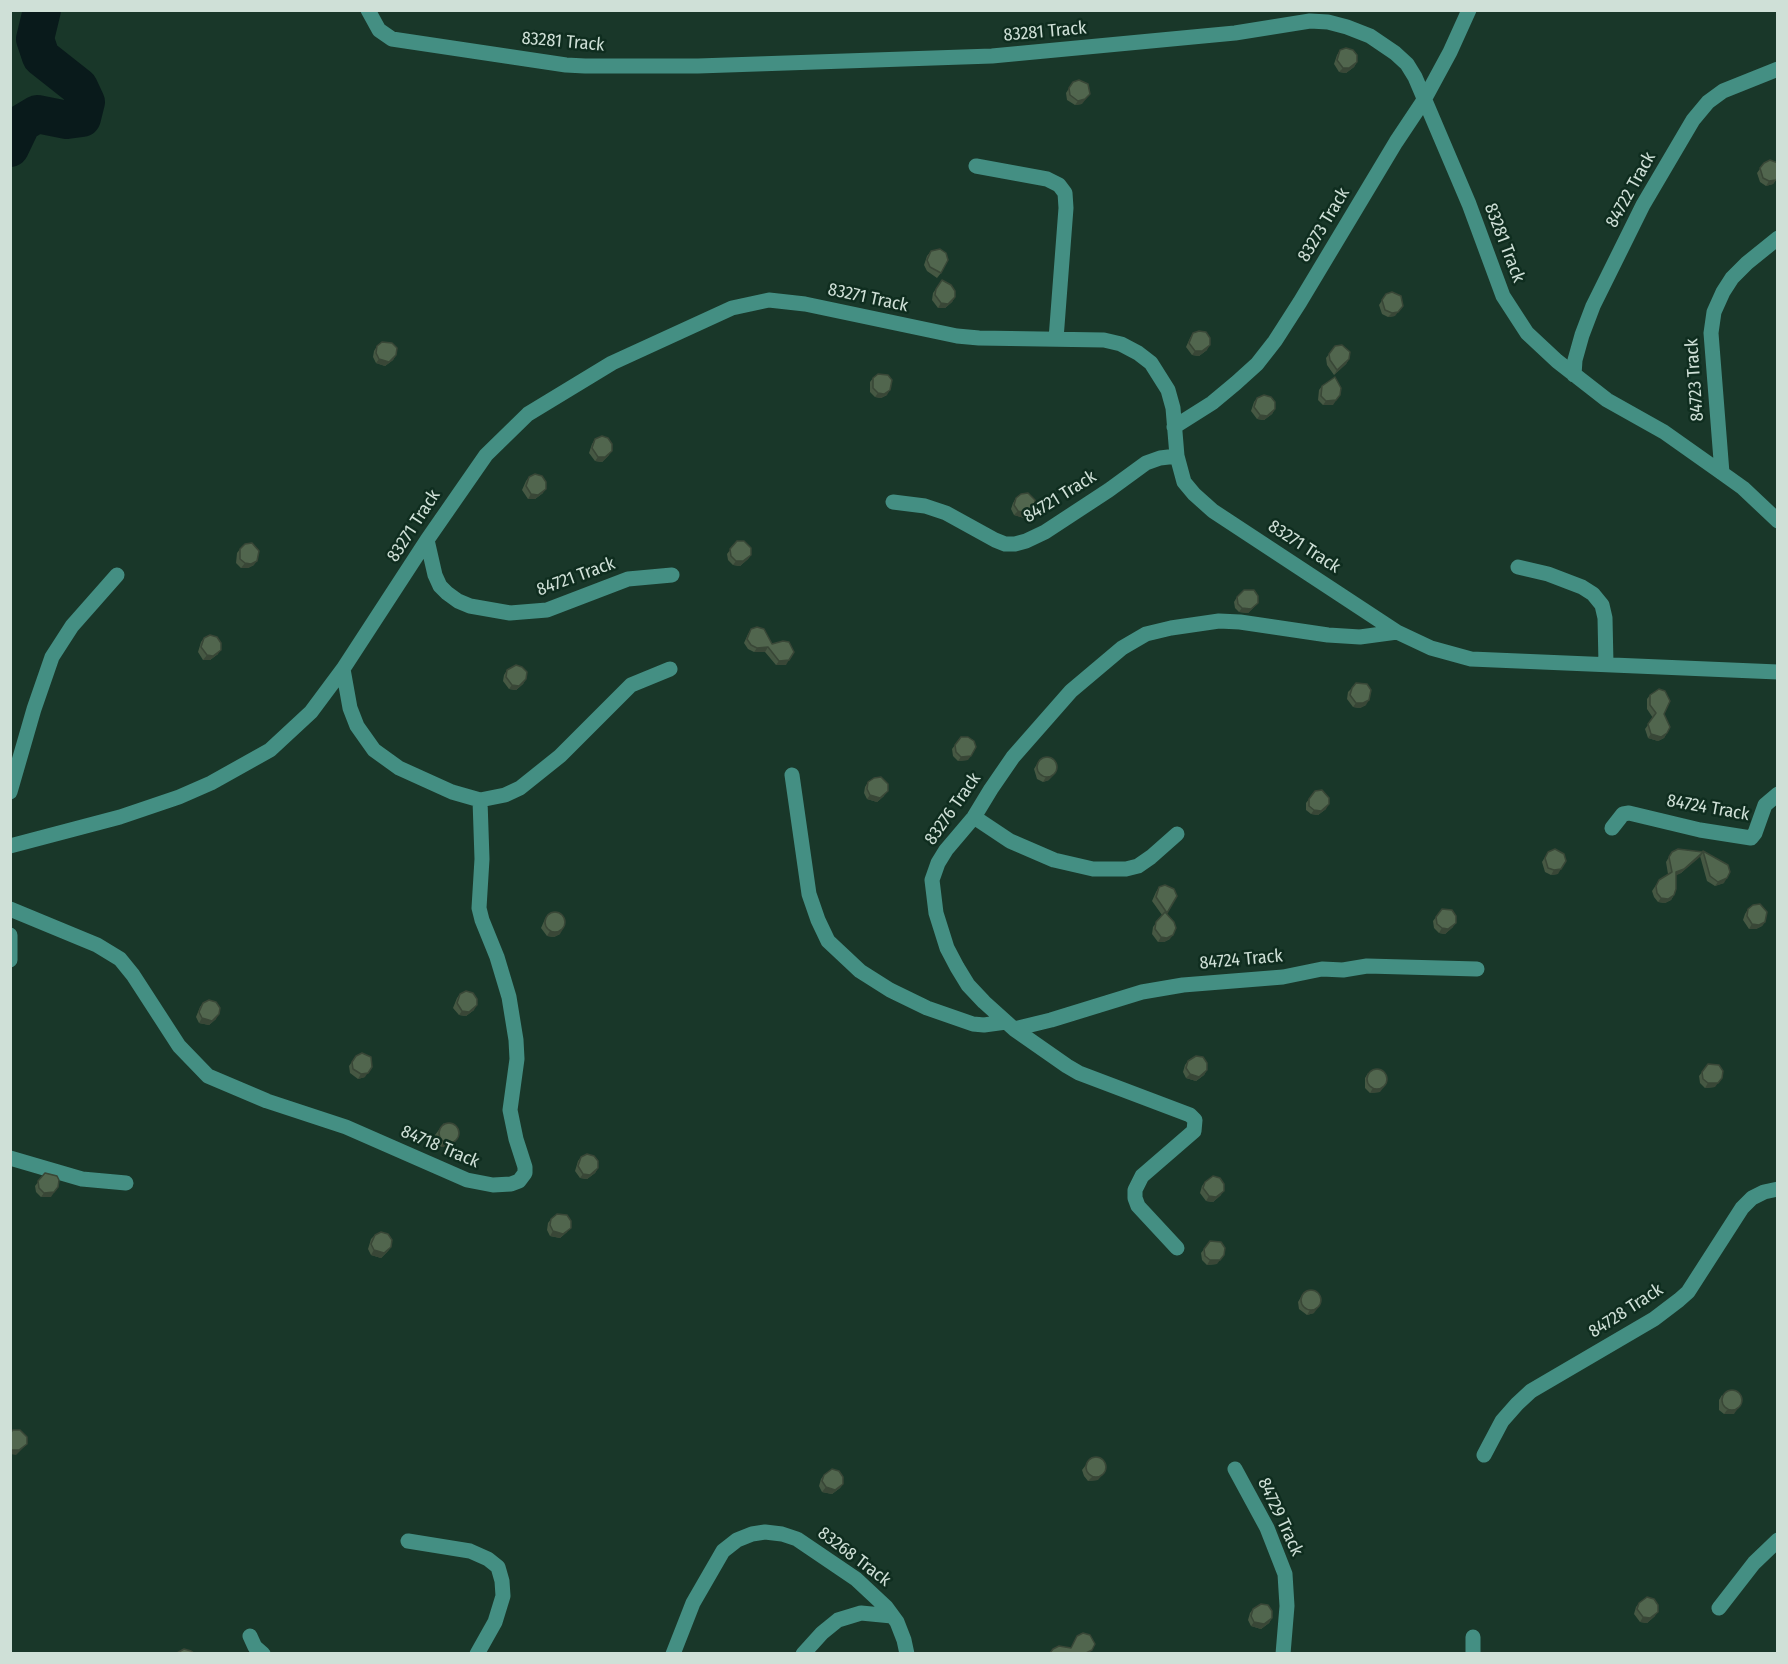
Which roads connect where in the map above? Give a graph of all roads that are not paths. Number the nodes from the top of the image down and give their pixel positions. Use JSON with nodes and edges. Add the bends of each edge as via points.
{"nodes":[{"id":1,"x":368,"y":10,"type":"edge"},
{"id":2,"x":1469,"y":10,"type":"edge"},
{"id":3,"x":1778,"y":69,"type":"edge"},
{"id":4,"x":1424,"y":100,"type":"junction"},
{"id":5,"x":976,"y":166,"type":"dead end"},
{"id":6,"x":1778,"y":238,"type":"edge"},
{"id":7,"x":1056,"y":339,"type":"junction"},
{"id":8,"x":1574,"y":375,"type":"junction"},
{"id":9,"x":1174,"y":427,"type":"junction"},
{"id":10,"x":1177,"y":456,"type":"junction"},
{"id":11,"x":1722,"y":473,"type":"junction"},
{"id":12,"x":892,"y":502,"type":"dead end"},
{"id":13,"x":1778,"y":521,"type":"edge"},
{"id":14,"x":427,"y":540,"type":"junction"},
{"id":15,"x":1518,"y":567,"type":"dead end"},
{"id":16,"x":117,"y":575,"type":"dead end"},
{"id":17,"x":672,"y":575,"type":"dead end"},
{"id":18,"x":1397,"y":632,"type":"junction"},
{"id":19,"x":1606,"y":664,"type":"junction"},
{"id":20,"x":343,"y":669,"type":"junction"},
{"id":21,"x":670,"y":669,"type":"dead end"},
{"id":22,"x":1778,"y":672,"type":"edge"},
{"id":23,"x":792,"y":775,"type":"dead end"},
{"id":24,"x":10,"y":792,"type":"edge"},
{"id":25,"x":1778,"y":794,"type":"edge"},
{"id":26,"x":480,"y":800,"type":"junction"},
{"id":27,"x":974,"y":817,"type":"junction"},
{"id":28,"x":1612,"y":828,"type":"dead end"},
{"id":29,"x":1177,"y":834,"type":"dead end"},
{"id":30,"x":10,"y":846,"type":"edge"},
{"id":31,"x":10,"y":909,"type":"edge"},
{"id":32,"x":10,"y":935,"type":"edge"},
{"id":33,"x":10,"y":960,"type":"edge"},
{"id":34,"x":1477,"y":969,"type":"dead end"},
{"id":35,"x":1010,"y":1025,"type":"junction"},
{"id":36,"x":10,"y":1158,"type":"edge"},
{"id":37,"x":126,"y":1184,"type":"dead end"},
{"id":38,"x":1778,"y":1189,"type":"edge"},
{"id":39,"x":1177,"y":1248,"type":"dead end"},
{"id":40,"x":1484,"y":1455,"type":"dead end"},
{"id":41,"x":1235,"y":1469,"type":"dead end"},
{"id":42,"x":1778,"y":1540,"type":"edge"},
{"id":43,"x":408,"y":1541,"type":"dead end"},
{"id":44,"x":1719,"y":1608,"type":"dead end"},
{"id":45,"x":892,"y":1616,"type":"junction"},
{"id":46,"x":250,"y":1636,"type":"dead end"},
{"id":47,"x":1473,"y":1637,"type":"dead end"},
{"id":48,"x":263,"y":1653,"type":"edge"},
{"id":49,"x":477,"y":1653,"type":"edge"},
{"id":50,"x":673,"y":1653,"type":"edge"},
{"id":51,"x":803,"y":1653,"type":"edge"},
{"id":52,"x":907,"y":1653,"type":"edge"},
{"id":53,"x":1284,"y":1653,"type":"edge"},
{"id":54,"x":1473,"y":1653,"type":"edge"}],
"edges":[{"from":1,"to":4,"type":"street","name":"83281 Track","via":[[379,30],[392,39],[585,66],[992,56],[1328,22],[1370,36],[1395,53],[1407,64]]},
{"from":2,"to":4,"type":"street","name":"83273 Track"},
{"from":3,"to":8,"type":"street","name":"84722 Track","via":[[1723,90],[1693,120],[1643,205],[1593,306],[1575,360]]},
{"from":4,"to":8,"type":"street","name":"83281 Track","via":[[1503,296],[1527,333]]},
{"from":4,"to":9,"type":"street","name":"83273 Track","via":[[1263,357],[1212,403]]},
{"from":5,"to":7,"type":"street","via":[[1047,179],[1059,185],[1065,194]]},
{"from":6,"to":11,"type":"street","name":"84723 Track","via":[[1732,278],[1714,312],[1711,333]]},
{"from":7,"to":9,"type":"street","name":"83271 Track","via":[[1104,340],[1138,353],[1151,363],[1168,390]]},
{"from":7,"to":14,"type":"street","name":"83271 Track","via":[[957,336],[785,301],[769,300],[732,308],[612,363],[528,414],[486,455]]},
{"from":8,"to":11,"type":"street","name":"83281 Track"},
{"from":9,"to":10,"type":"street","name":"83271 Track"},
{"from":10,"to":12,"type":"street","name":"84721 Track","via":[[1146,463],[1045,532],[1015,544],[995,540],[946,513]]},
{"from":10,"to":18,"type":"street","name":"83271 Track","via":[[1184,482],[1213,511]]},
{"from":11,"to":13,"type":"street","name":"83281 Track"},
{"from":14,"to":17,"type":"street","name":"84721 Track","via":[[440,586],[458,601],[510,613],[547,610],[628,579]]},
{"from":14,"to":20,"type":"street","name":"83271 Track"},
{"from":15,"to":19,"type":"street","via":[[1548,574],[1593,594],[1602,605],[1605,618]]},
{"from":16,"to":24,"type":"street","via":[[72,626],[52,657]]},
{"from":18,"to":19,"type":"street","name":"83271 Track","via":[[1431,648],[1472,659]]},
{"from":18,"to":27,"type":"street","name":"83276 Track","via":[[1360,637],[1219,621],[1146,634],[1122,648],[1071,692],[1013,757]]},
{"from":19,"to":22,"type":"street","name":"83271 Track"},
{"from":20,"to":26,"type":"street","via":[[350,708],[374,750],[399,768]]},
{"from":20,"to":30,"type":"street","name":"83271 Track","via":[[291,732],[270,750],[211,783],[120,817]]},
{"from":21,"to":26,"type":"street","via":[[631,685],[560,756],[520,788]]},
{"from":23,"to":35,"type":"street","name":"84724 Track","via":[[809,894],[828,940],[860,971],[927,1008],[974,1024]]},
{"from":25,"to":28,"type":"street","name":"84724 Track","via":[[1765,805],[1751,838],[1629,813],[1623,814]]},
{"from":26,"to":31,"type":"street","name":"84718 Track","via":[[479,908],[509,997],[516,1040],[510,1110],[525,1173],[511,1184],[467,1180],[346,1128],[208,1076],[179,1046],[120,959],[97,945]]},
{"from":27,"to":29,"type":"street","via":[[1010,841],[1054,860],[1093,869],[1137,866]]},
{"from":27,"to":35,"type":"street","name":"83276 Track","via":[[938,863],[932,880],[933,897],[944,939],[957,967],[968,985]]},
{"from":32,"to":33,"type":"street"},
{"from":34,"to":35,"type":"street","name":"84724 Track","via":[[1367,966],[1183,985],[1142,992],[1051,1020]]},
{"from":35,"to":39,"type":"street","name":"83276 Track","via":[[1079,1073],[1193,1116],[1194,1131],[1142,1176],[1135,1190],[1138,1206]]},
{"from":36,"to":37,"type":"street","via":[[82,1179]]},
{"from":38,"to":40,"type":"street","name":"84728 Track","via":[[1764,1192],[1742,1208],[1683,1296],[1654,1319],[1531,1391],[1502,1421]]},
{"from":41,"to":53,"type":"street","name":"84729 Track","via":[[1267,1528],[1285,1574]]},
{"from":42,"to":44,"type":"street","via":[[1754,1563]]},
{"from":43,"to":49,"type":"street","via":[[470,1551],[498,1567],[503,1596],[495,1622]]},
{"from":45,"to":50,"type":"street","name":"83268 Track","via":[[856,1579],[797,1539],[765,1532],[753,1534],[723,1551],[693,1603]]},
{"from":45,"to":51,"type":"street","via":[[861,1613],[838,1620]]},
{"from":45,"to":52,"type":"street","name":"83268 Track"},
{"from":46,"to":48,"type":"street"},
{"from":47,"to":54,"type":"street"}]}
